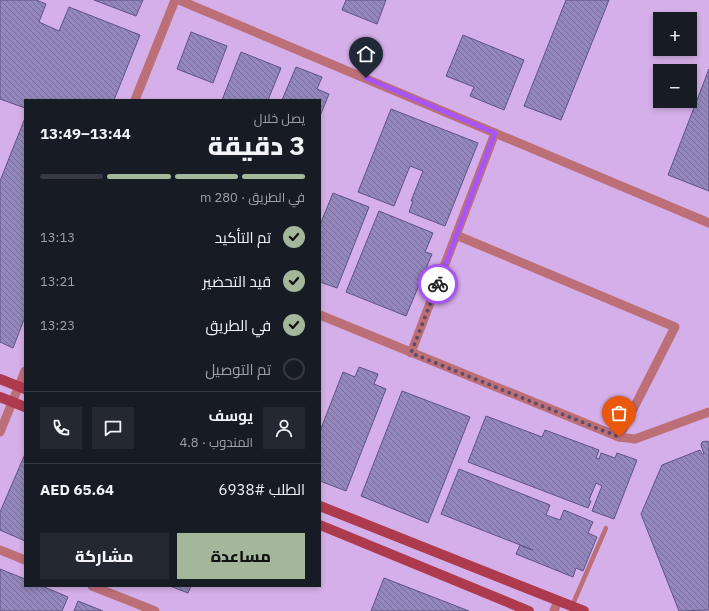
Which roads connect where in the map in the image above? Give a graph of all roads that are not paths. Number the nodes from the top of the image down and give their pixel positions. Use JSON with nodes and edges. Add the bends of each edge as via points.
{"nodes":[{"id":1,"x":175,"y":0,"type":"edge"},
{"id":2,"x":179,"y":0,"type":"edge"},
{"id":3,"x":136,"y":99,"type":"edge"},
{"id":4,"x":495,"y":133,"type":"junction"},
{"id":5,"x":709,"y":223,"type":"edge"},
{"id":6,"x":456,"y":235,"type":"junction"},
{"id":7,"x":321,"y":315,"type":"edge"},
{"id":8,"x":411,"y":353,"type":"junction"},
{"id":9,"x":24,"y":376,"type":"edge"},
{"id":10,"x":0,"y":379,"type":"edge"},
{"id":11,"x":22,"y":387,"type":"edge"},
{"id":12,"x":0,"y":397,"type":"edge"},
{"id":13,"x":12,"y":402,"type":"junction"},
{"id":14,"x":24,"y":407,"type":"edge"},
{"id":15,"x":709,"y":412,"type":"edge"},
{"id":16,"x":0,"y":432,"type":"edge"},
{"id":17,"x":619,"y":437,"type":"junction"},
{"id":18,"x":321,"y":506,"type":"edge"},
{"id":19,"x":321,"y":525,"type":"edge"},
{"id":20,"x":606,"y":528,"type":"dead end"},
{"id":21,"x":0,"y":550,"type":"edge"},
{"id":22,"x":24,"y":560,"type":"edge"},
{"id":23,"x":95,"y":587,"type":"edge"},
{"id":24,"x":558,"y":601,"type":"junction"},
{"id":25,"x":572,"y":606,"type":"junction"},
{"id":26,"x":155,"y":611,"type":"edge"},
{"id":27,"x":529,"y":611,"type":"edge"},
{"id":28,"x":554,"y":611,"type":"edge"},
{"id":29,"x":584,"y":611,"type":"edge"}],
"edges":[{"from":1,"to":3,"type":"street"},
{"from":2,"to":4,"type":"street"},
{"from":4,"to":5,"type":"street"},
{"from":4,"to":6,"type":"street"},
{"from":6,"to":8,"type":"street"},
{"from":6,"to":17,"type":"street","via":[[675,327]]},
{"from":7,"to":8,"type":"street"},
{"from":8,"to":17,"type":"street"},
{"from":9,"to":11,"type":"street"},
{"from":10,"to":11,"type":"main road"},
{"from":11,"to":13,"type":"street"},
{"from":12,"to":13,"type":"main road"},
{"from":13,"to":14,"type":"main road"},
{"from":13,"to":16,"type":"street"},
{"from":15,"to":17,"type":"street","via":[[635,439]]},
{"from":18,"to":24,"type":"main road"},
{"from":19,"to":27,"type":"main road"},
{"from":20,"to":25,"type":"lane"},
{"from":21,"to":22,"type":"street"},
{"from":23,"to":26,"type":"street"},
{"from":24,"to":25,"type":"main road"},
{"from":24,"to":28,"type":"street"},
{"from":25,"to":29,"type":"main road"}]}
